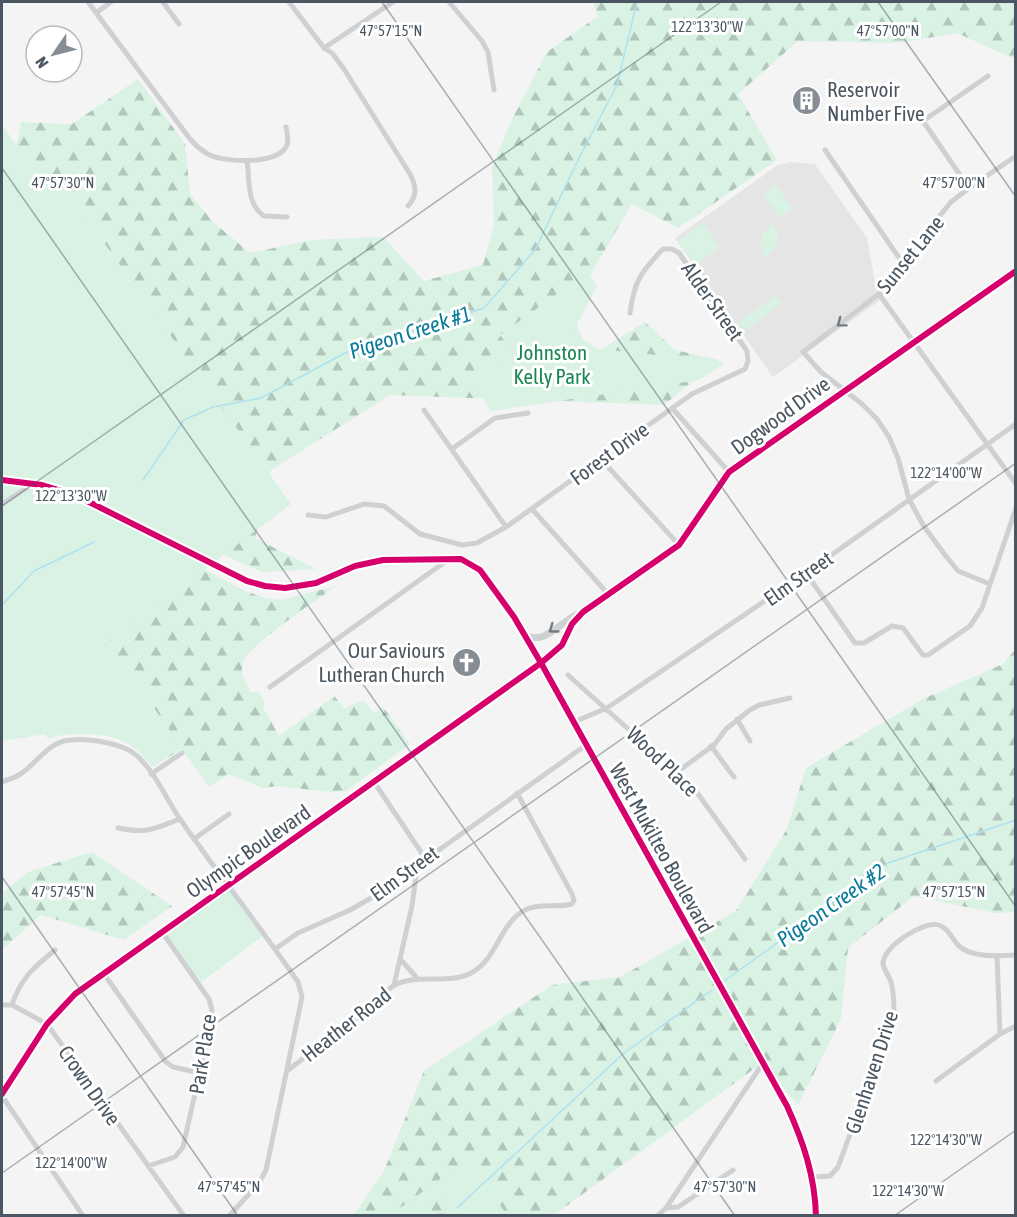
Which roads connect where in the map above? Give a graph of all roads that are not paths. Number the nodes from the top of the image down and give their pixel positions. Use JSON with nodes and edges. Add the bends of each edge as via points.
{"nodes":[{"id":1,"x":88,"y":2,"type":"edge"},
{"id":2,"x":111,"y":2,"type":"edge"},
{"id":3,"x":163,"y":2,"type":"edge"},
{"id":4,"x":289,"y":2,"type":"edge"},
{"id":5,"x":393,"y":2,"type":"edge"},
{"id":6,"x":449,"y":2,"type":"edge"},
{"id":7,"x":96,"y":13,"type":"junction"},
{"id":8,"x":179,"y":24,"type":"dead end"},
{"id":9,"x":324,"y":48,"type":"junction"},
{"id":10,"x":988,"y":76,"type":"dead end"},
{"id":11,"x":494,"y":90,"type":"dead end"},
{"id":12,"x":286,"y":127,"type":"dead end"},
{"id":13,"x":825,"y":150,"type":"dead end"},
{"id":14,"x":1016,"y":156,"type":"edge"},
{"id":15,"x":247,"y":161,"type":"junction"},
{"id":16,"x":969,"y":188,"type":"junction"},
{"id":17,"x":408,"y":206,"type":"dead end"},
{"id":18,"x":287,"y":217,"type":"dead end"},
{"id":19,"x":902,"y":262,"type":"junction"},
{"id":20,"x":1016,"y":271,"type":"edge"},
{"id":21,"x":879,"y":294,"type":"junction"},
{"id":22,"x":630,"y":313,"type":"dead end"},
{"id":23,"x":913,"y":342,"type":"junction"},
{"id":24,"x":745,"y":369,"type":"joint"},
{"id":25,"x":843,"y":390,"type":"junction"},
{"id":26,"x":672,"y":408,"type":"junction"},
{"id":27,"x":424,"y":410,"type":"dead end"},
{"id":28,"x":528,"y":413,"type":"dead end"},
{"id":29,"x":1016,"y":424,"type":"edge"},
{"id":30,"x":986,"y":444,"type":"junction"},
{"id":31,"x":452,"y":449,"type":"junction"},
{"id":32,"x":600,"y":458,"type":"junction"},
{"id":33,"x":729,"y":472,"type":"junction"},
{"id":34,"x":2,"y":480,"type":"edge"},
{"id":35,"x":34,"y":484,"type":"junction"},
{"id":36,"x":1016,"y":484,"type":"edge"},
{"id":37,"x":909,"y":499,"type":"junction"},
{"id":38,"x":2,"y":504,"type":"edge"},
{"id":39,"x":1016,"y":508,"type":"edge"},
{"id":40,"x":532,"y":509,"type":"junction"},
{"id":41,"x":308,"y":515,"type":"dead end"},
{"id":42,"x":506,"y":527,"type":"junction"},
{"id":43,"x":679,"y":545,"type":"junction"},
{"id":44,"x":449,"y":559,"type":"junction"},
{"id":45,"x":806,"y":573,"type":"junction"},
{"id":46,"x":990,"y":584,"type":"junction"},
{"id":47,"x":608,"y":594,"type":"junction"},
{"id":48,"x":583,"y":612,"type":"junction"},
{"id":49,"x":523,"y":633,"type":"junction"},
{"id":50,"x":541,"y":663,"type":"junction"},
{"id":51,"x":568,"y":675,"type":"dead end"},
{"id":52,"x":270,"y":687,"type":"dead end"},
{"id":53,"x":790,"y":698,"type":"dead end"},
{"id":54,"x":607,"y":708,"type":"junction"},
{"id":55,"x":737,"y":719,"type":"junction"},
{"id":56,"x":574,"y":722,"type":"junction"},
{"id":57,"x":750,"y":741,"type":"dead end"},
{"id":58,"x":586,"y":745,"type":"junction"},
{"id":59,"x":711,"y":746,"type":"junction"},
{"id":60,"x":182,"y":753,"type":"dead end"},
{"id":61,"x":677,"y":772,"type":"junction"},
{"id":62,"x":151,"y":774,"type":"junction"},
{"id":63,"x":734,"y":777,"type":"dead end"},
{"id":64,"x":2,"y":782,"type":"edge"},
{"id":65,"x":374,"y":782,"type":"junction"},
{"id":66,"x":517,"y":793,"type":"junction"},
{"id":67,"x":229,"y":814,"type":"dead end"},
{"id":68,"x":180,"y":819,"type":"junction"},
{"id":69,"x":118,"y":828,"type":"dead end"},
{"id":70,"x":194,"y":838,"type":"junction"},
{"id":71,"x":425,"y":858,"type":"junction"},
{"id":72,"x":745,"y":859,"type":"dead end"},
{"id":73,"x":228,"y":884,"type":"junction"},
{"id":74,"x":162,"y":932,"type":"junction"},
{"id":75,"x":275,"y":949,"type":"junction"},
{"id":76,"x":55,"y":950,"type":"dead end"},
{"id":77,"x":997,"y":956,"type":"junction"},
{"id":78,"x":1016,"y":956,"type":"edge"},
{"id":79,"x":401,"y":960,"type":"junction"},
{"id":80,"x":104,"y":974,"type":"junction"},
{"id":81,"x":418,"y":979,"type":"junction"},
{"id":82,"x":394,"y":985,"type":"junction"},
{"id":83,"x":2,"y":1005,"type":"edge"},
{"id":84,"x":12,"y":1005,"type":"junction"},
{"id":85,"x":47,"y":1024,"type":"junction"},
{"id":86,"x":1016,"y":1026,"type":"edge"},
{"id":87,"x":1000,"y":1034,"type":"junction"},
{"id":88,"x":762,"y":1063,"type":"junction"},
{"id":89,"x":287,"y":1071,"type":"junction"},
{"id":90,"x":200,"y":1073,"type":"junction"},
{"id":91,"x":936,"y":1081,"type":"dead end"},
{"id":92,"x":2,"y":1095,"type":"edge"},
{"id":93,"x":148,"y":1166,"type":"junction"},
{"id":94,"x":733,"y":1170,"type":"dead end"},
{"id":95,"x":812,"y":1177,"type":"junction"},
{"id":96,"x":666,"y":1208,"type":"junction"},
{"id":97,"x":83,"y":1215,"type":"edge"},
{"id":98,"x":184,"y":1215,"type":"edge"},
{"id":99,"x":229,"y":1215,"type":"edge"},
{"id":100,"x":439,"y":1215,"type":"edge"},
{"id":101,"x":445,"y":1215,"type":"edge"},
{"id":102,"x":657,"y":1215,"type":"edge"},
{"id":103,"x":816,"y":1215,"type":"edge"}],
"edges":[{"from":1,"to":7,"type":"street"},
{"from":2,"to":7,"type":"street"},
{"from":3,"to":8,"type":"street"},
{"from":4,"to":9,"type":"street"},
{"from":5,"to":9,"type":"street"},
{"from":6,"to":11,"type":"street","via":[[488,52]]},
{"from":7,"to":15,"type":"street","via":[[199,148],[212,155]]},
{"from":9,"to":17,"type":"street","via":[[344,69],[410,174],[416,194]]},
{"from":10,"to":16,"type":"street","via":[[923,121]]},
{"from":12,"to":15,"type":"street","via":[[286,148]]},
{"from":13,"to":19,"type":"street"},
{"from":14,"to":16,"type":"street","name":"Sunset Lane"},
{"from":15,"to":18,"type":"street","via":[[254,206],[264,216]]},
{"from":16,"to":19,"type":"street","name":"Sunset Lane","via":[[951,202]]},
{"from":19,"to":21,"type":"street","name":"Sunset Lane"},
{"from":20,"to":23,"type":"street","name":"Dogwood Drive"},
{"from":21,"to":23,"type":"street"},
{"from":21,"to":25,"type":"street","name":"Sunset Lane","one_way":true,"via":[[803,352]]},
{"from":22,"to":24,"type":"street","name":"Alder Street","via":[[633,290],[640,276],[663,249],[672,249],[679,253],[747,351]]},
{"from":23,"to":25,"type":"street","name":"Dogwood Drive"},
{"from":23,"to":30,"type":"street"},
{"from":24,"to":26,"type":"street","name":"Forest Drive"},
{"from":25,"to":33,"type":"street","name":"Dogwood Drive"},
{"from":25,"to":37,"type":"street","via":[[877,419],[889,437]]},
{"from":26,"to":32,"type":"street","name":"Forest Drive"},
{"from":26,"to":33,"type":"street"},
{"from":27,"to":31,"type":"street"},
{"from":28,"to":31,"type":"street","via":[[495,418]]},
{"from":29,"to":30,"type":"street","name":"Elm Street"},
{"from":30,"to":36,"type":"street"},
{"from":30,"to":37,"type":"street","name":"Elm Street"},
{"from":31,"to":42,"type":"street"},
{"from":32,"to":40,"type":"street","name":"Forest Drive"},
{"from":32,"to":43,"type":"street"},
{"from":33,"to":43,"type":"street","name":"Dogwood Drive"},
{"from":34,"to":35,"type":"main road","name":"West Mukilteo Boulevard"},
{"from":35,"to":38,"type":"street"},
{"from":35,"to":44,"type":"main road","name":"West Mukilteo Boulevard","via":[[75,495],[265,586],[285,588],[316,583],[355,566],[383,560]]},
{"from":37,"to":45,"type":"street","name":"Elm Street"},
{"from":37,"to":46,"type":"street","via":[[923,525],[958,571]]},
{"from":39,"to":46,"type":"street"},
{"from":40,"to":42,"type":"street","name":"Forest Drive"},
{"from":40,"to":47,"type":"street"},
{"from":41,"to":42,"type":"street","name":"Forest Drive","via":[[326,517],[364,504],[384,506],[420,534],[462,545],[477,543]]},
{"from":43,"to":47,"type":"street","name":"Dogwood Drive"},
{"from":44,"to":49,"type":"main road","name":"West Mukilteo Boulevard","via":[[461,559],[480,570]]},
{"from":44,"to":52,"type":"street"},
{"from":45,"to":46,"type":"street","via":[[855,643],[864,643],[892,627],[903,628],[923,655],[970,626],[982,608]]},
{"from":45,"to":54,"type":"street","name":"Elm Street"},
{"from":47,"to":48,"type":"street","name":"Dogwood Drive"},
{"from":48,"to":49,"type":"street","one_way":true,"via":[[539,639]]},
{"from":48,"to":50,"type":"street","name":"Dogwood Drive","via":[[562,645]]},
{"from":49,"to":50,"type":"main road","name":"West Mukilteo Boulevard"},
{"from":50,"to":56,"type":"main road","name":"West Mukilteo Boulevard"},
{"from":50,"to":65,"type":"street","name":"Olympic Boulevard"},
{"from":51,"to":54,"type":"street","name":"Wood Place"},
{"from":53,"to":55,"type":"street","via":[[759,705]]},
{"from":54,"to":56,"type":"street","name":"Elm Street"},
{"from":54,"to":61,"type":"street","name":"Wood Place"},
{"from":55,"to":57,"type":"street"},
{"from":55,"to":59,"type":"street"},
{"from":56,"to":58,"type":"main road","name":"West Mukilteo Boulevard"},
{"from":58,"to":66,"type":"street","name":"Elm Street"},
{"from":58,"to":88,"type":"main road","name":"West Mukilteo Boulevard"},
{"from":59,"to":61,"type":"street"},
{"from":59,"to":63,"type":"street"},
{"from":60,"to":62,"type":"street"},
{"from":61,"to":72,"type":"street","name":"Wood Place","via":[[693,787]]},
{"from":62,"to":64,"type":"street","via":[[136,754],[124,748],[72,739],[50,747],[18,776]]},
{"from":62,"to":68,"type":"street"},
{"from":65,"to":71,"type":"street"},
{"from":65,"to":73,"type":"street","name":"Olympic Boulevard"},
{"from":66,"to":71,"type":"street","name":"Elm Street"},
{"from":66,"to":81,"type":"street","name":"Heather Road","via":[[574,900],[572,904],[538,905],[525,910],[504,931],[483,965],[469,974]]},
{"from":67,"to":70,"type":"street"},
{"from":68,"to":69,"type":"street","via":[[150,831]]},
{"from":68,"to":70,"type":"street"},
{"from":70,"to":73,"type":"street"},
{"from":71,"to":75,"type":"street","name":"Elm Street","via":[[373,897],[298,933]]},
{"from":71,"to":79,"type":"street","via":[[416,876]]},
{"from":73,"to":74,"type":"street","name":"Olympic Boulevard"},
{"from":73,"to":75,"type":"street"},
{"from":74,"to":80,"type":"street","name":"Olympic Boulevard"},
{"from":74,"to":90,"type":"street","name":"Park Place","via":[[209,999],[212,1023]]},
{"from":75,"to":89,"type":"street","via":[[298,982],[302,997]]},
{"from":76,"to":84,"type":"street","via":[[26,976]]},
{"from":77,"to":78,"type":"street","name":"Glenhaven Drive"},
{"from":77,"to":87,"type":"street"},
{"from":77,"to":95,"type":"street","name":"Glenhaven Drive","via":[[959,947],[940,925],[929,924],[893,944],[883,965],[891,982],[894,1014],[838,1167],[830,1176]]},
{"from":79,"to":81,"type":"street"},
{"from":79,"to":82,"type":"street"},
{"from":80,"to":85,"type":"street","name":"Olympic Boulevard","via":[[70,999]]},
{"from":80,"to":90,"type":"street","via":[[166,1062]]},
{"from":81,"to":82,"type":"street","name":"Heather Road"},
{"from":82,"to":89,"type":"street","name":"Heather Road"},
{"from":83,"to":84,"type":"street","name":"Crown Drive"},
{"from":84,"to":85,"type":"street","name":"Crown Drive"},
{"from":85,"to":92,"type":"street","name":"Olympic Boulevard"},
{"from":85,"to":93,"type":"street","name":"Crown Drive"},
{"from":86,"to":87,"type":"street"},
{"from":87,"to":91,"type":"street"},
{"from":88,"to":95,"type":"main road","name":"West Mukilteo Boulevard","via":[[798,1130]]},
{"from":88,"to":96,"type":"street"},
{"from":89,"to":99,"type":"street","via":[[266,1170]]},
{"from":90,"to":93,"type":"street","name":"Park Place","via":[[183,1148],[175,1157]]},
{"from":92,"to":97,"type":"street"},
{"from":93,"to":98,"type":"street","name":"Crown Drive"},
{"from":94,"to":96,"type":"street","via":[[678,1207]]},
{"from":95,"to":103,"type":"main road","name":"West Mukilteo Boulevard"},
{"from":96,"to":102,"type":"street"},
{"from":100,"to":101,"type":"street"}]}
